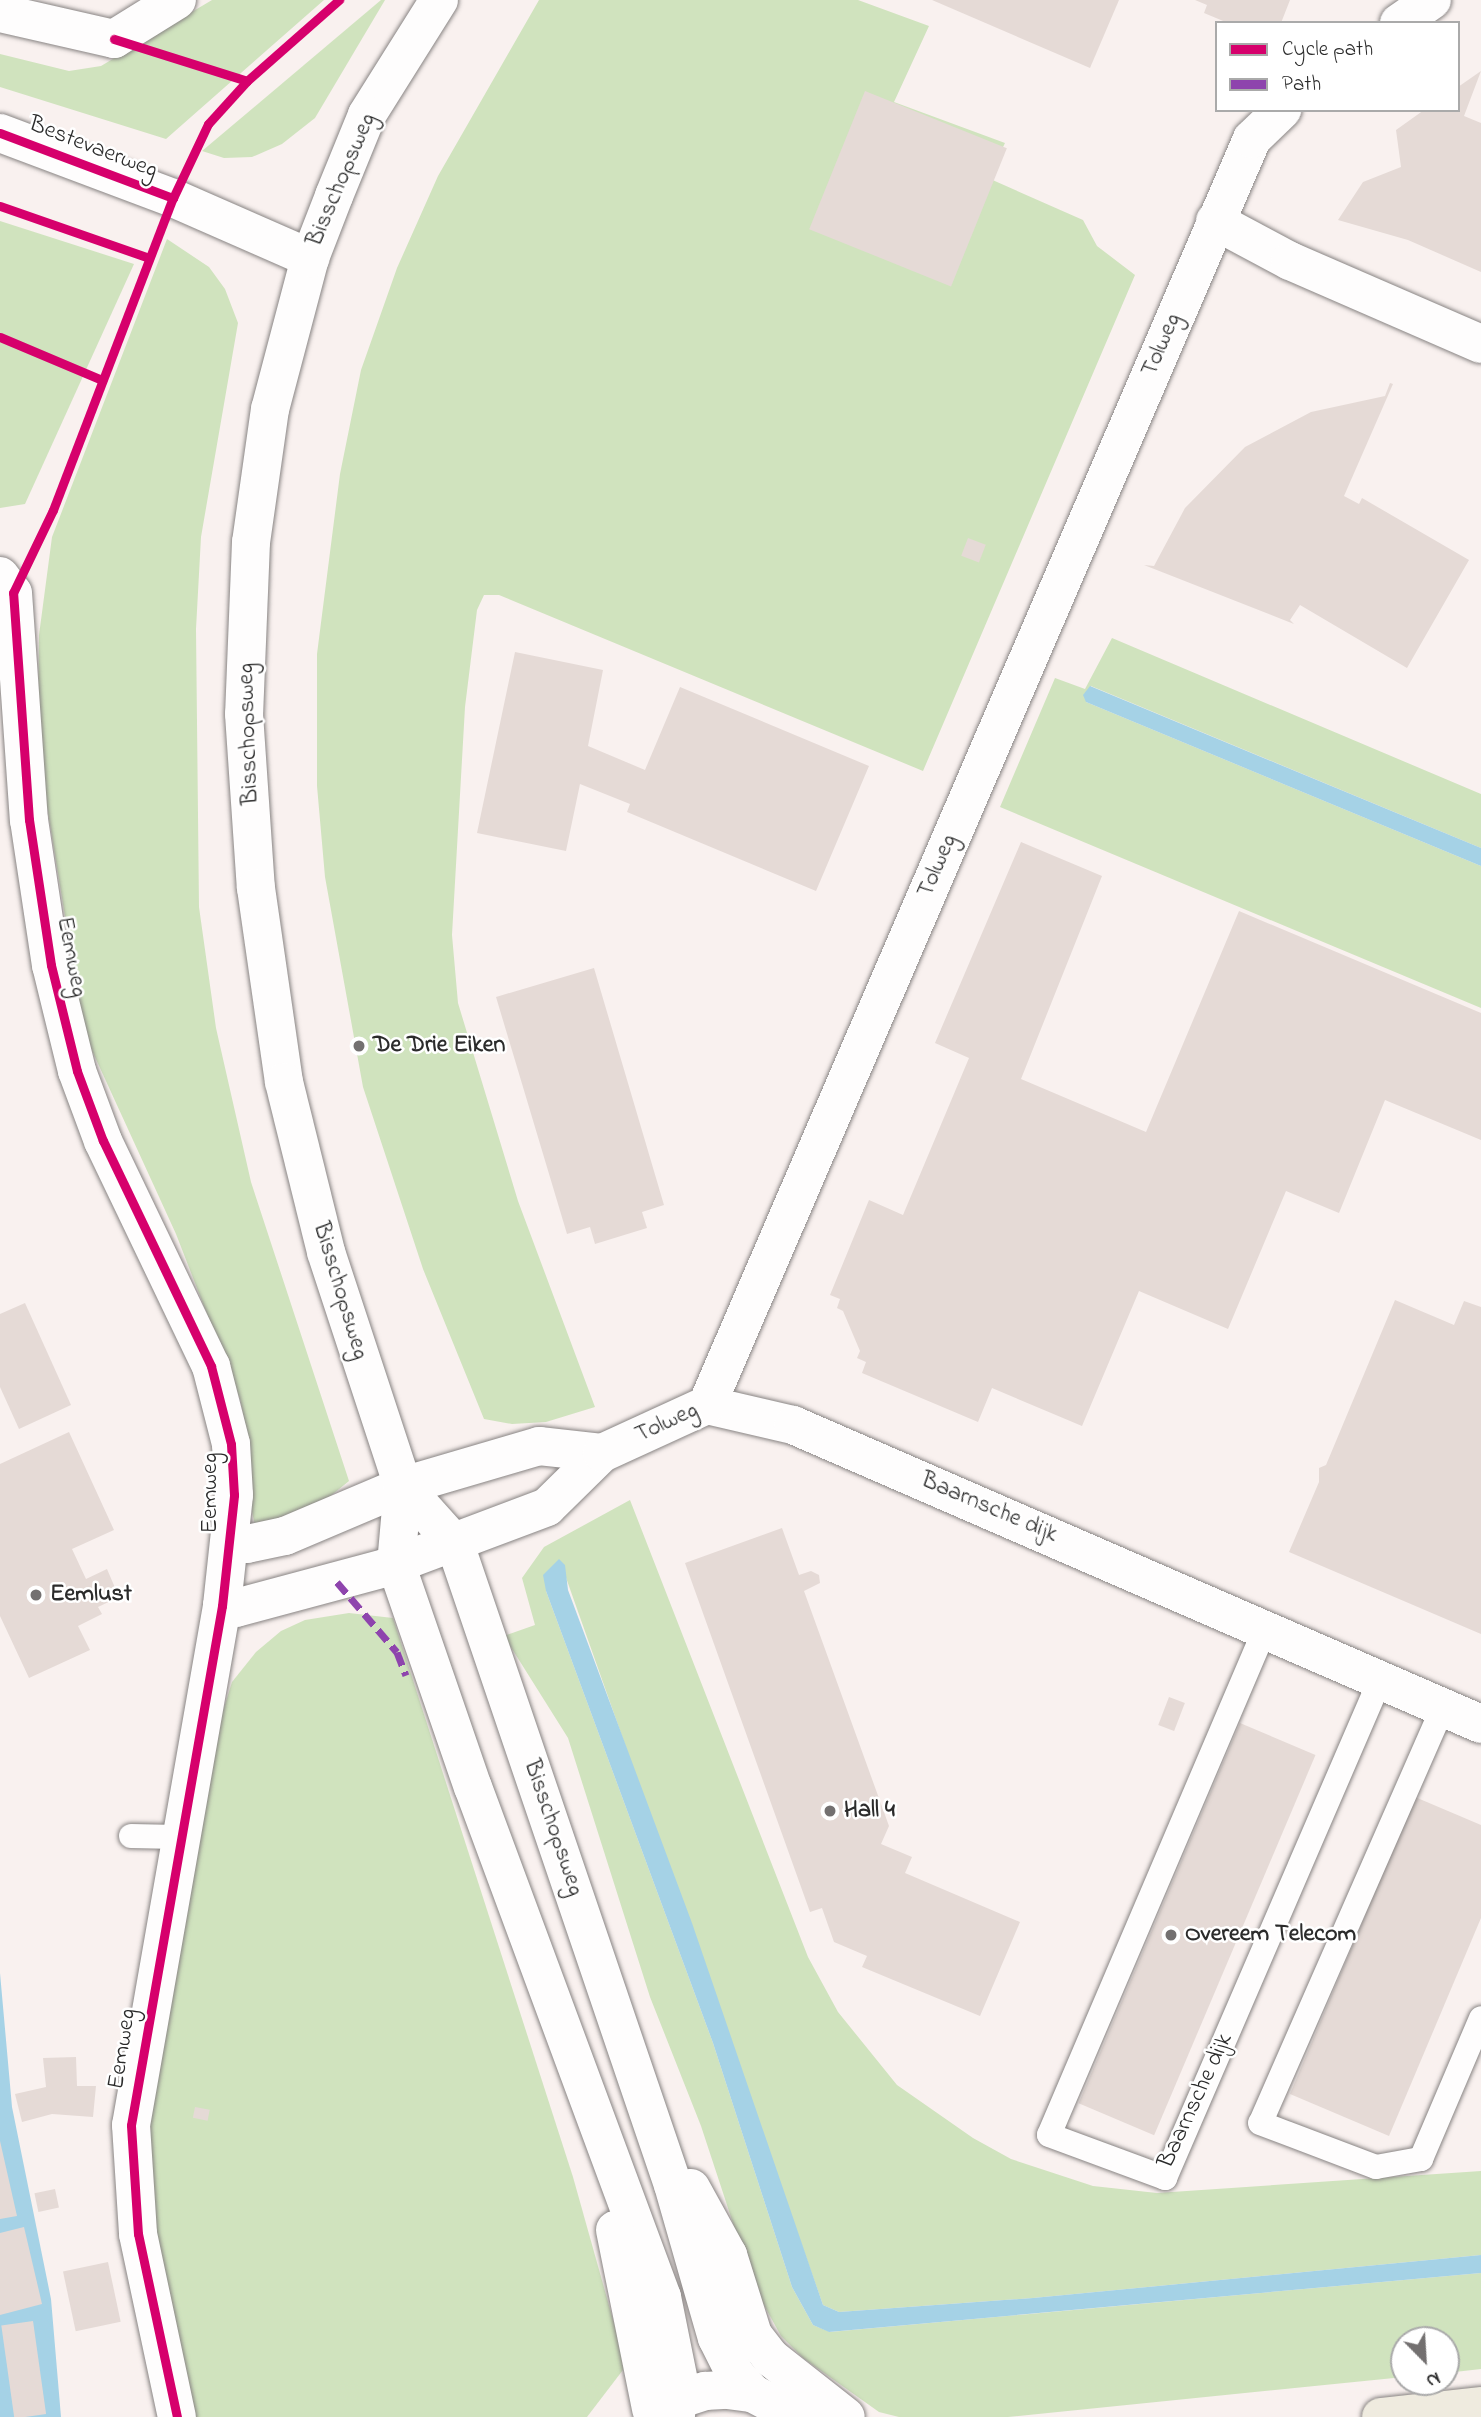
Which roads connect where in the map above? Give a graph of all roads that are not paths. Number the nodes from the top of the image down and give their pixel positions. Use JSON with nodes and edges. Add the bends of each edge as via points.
{"nodes":[{"id":1,"x":177,"y":0,"type":"edge"},
{"id":2,"x":439,"y":0,"type":"edge"},
{"id":3,"x":1432,"y":0,"type":"edge"},
{"id":4,"x":0,"y":13,"type":"edge"},
{"id":5,"x":1402,"y":21,"type":"edge"},
{"id":6,"x":1280,"y":112,"type":"edge"},
{"id":7,"x":0,"y":133,"type":"edge"},
{"id":8,"x":1215,"y":221,"type":"junction"},
{"id":9,"x":310,"y":258,"type":"junction"},
{"id":10,"x":1481,"y":344,"type":"edge"},
{"id":11,"x":0,"y":576,"type":"edge"},
{"id":12,"x":708,"y":1405,"type":"junction"},
{"id":13,"x":603,"y":1453,"type":"junction"},
{"id":14,"x":403,"y":1486,"type":"junction"},
{"id":15,"x":231,"y":1542,"type":"junction"},
{"id":16,"x":455,"y":1545,"type":"junction"},
{"id":17,"x":396,"y":1564,"type":"junction"},
{"id":18,"x":222,"y":1606,"type":"junction"},
{"id":19,"x":1265,"y":1629,"type":"junction"},
{"id":20,"x":1380,"y":1680,"type":"junction"},
{"id":21,"x":1443,"y":1707,"type":"junction"},
{"id":22,"x":1481,"y":1724,"type":"edge"},
{"id":23,"x":131,"y":1836,"type":"dead end"},
{"id":24,"x":178,"y":1837,"type":"junction"},
{"id":25,"x":1481,"y":2018,"type":"edge"},
{"id":26,"x":726,"y":2310,"type":"junction"},
{"id":27,"x":752,"y":2393,"type":"junction"},
{"id":28,"x":1481,"y":2406,"type":"edge"},
{"id":29,"x":661,"y":2410,"type":"edge"},
{"id":30,"x":177,"y":2417,"type":"edge"},
{"id":31,"x":798,"y":2417,"type":"edge"},
{"id":32,"x":846,"y":2417,"type":"edge"},
{"id":33,"x":1381,"y":2417,"type":"edge"}],
"edges":[{"from":1,"to":4,"type":"street","via":[[114,39]]},
{"from":2,"to":9,"type":"street","name":"Bisschopsweg","via":[[367,115]]},
{"from":3,"to":5,"type":"street"},
{"from":6,"to":8,"type":"street","name":"Tolweg","via":[[1252,139]]},
{"from":7,"to":9,"type":"street","name":"Bestevaerweg","via":[[173,198]]},
{"from":8,"to":10,"type":"street","via":[[1290,261]]},
{"from":8,"to":12,"type":"street","name":"Tolweg"},
{"from":9,"to":14,"type":"street","name":"Bisschopsweg","via":[[270,409],[251,542],[244,714],[256,888],[284,1082],[303,1161],[326,1252]]},
{"from":11,"to":15,"type":"street","name":"Eemweg","via":[[13,593],[29,820],[54,978],[88,1108],[211,1366],[231,1444]]},
{"from":12,"to":13,"type":"street","name":"Tolweg"},
{"from":12,"to":19,"type":"street","name":"Baarnsche dijk","via":[[793,1425]]},
{"from":13,"to":14,"type":"street","via":[[539,1446]]},
{"from":13,"to":16,"type":"street","name":"Tolweg","via":[[547,1507]]},
{"from":14,"to":15,"type":"street","name":"Eemweg","via":[[285,1536],[247,1544]]},
{"from":14,"to":16,"type":"street","name":"Bisschopsweg"},
{"from":14,"to":17,"type":"street","name":"Bisschopsweg"},
{"from":15,"to":18,"type":"street","name":"Eemweg"},
{"from":16,"to":17,"type":"street","name":"Tolweg"},
{"from":16,"to":26,"type":"street","name":"Bisschopsweg","via":[[646,2106],[728,2255]]},
{"from":17,"to":18,"type":"street","via":[[236,1608]]},
{"from":17,"to":29,"type":"street","name":"Bisschopsweg","via":[[593,2111],[651,2316]]},
{"from":18,"to":24,"type":"street","name":"Eemweg"},
{"from":19,"to":20,"type":"street","name":"Baarnsche dijk"},
{"from":19,"to":20,"type":"lane","name":"Baarnsche dijk","via":[[1049,2135],[1165,2178]]},
{"from":20,"to":21,"type":"street","name":"Baarnsche dijk"},
{"from":21,"to":22,"type":"street","name":"Baarnsche dijk"},
{"from":21,"to":25,"type":"lane","via":[[1260,2123],[1376,2167],[1421,2159]]},
{"from":23,"to":24,"type":"lane"},
{"from":24,"to":30,"type":"street","name":"Eemweg","via":[[136,2083],[131,2160],[138,2234]]},
{"from":26,"to":27,"type":"street","name":"Bisschopsweg","via":[[726,2357]]},
{"from":26,"to":32,"type":"street","name":"Bisschopsweg","via":[[793,2376]]},
{"from":27,"to":29,"type":"street","via":[[705,2391]]},
{"from":27,"to":31,"type":"street"},
{"from":28,"to":33,"type":"highway"}]}
